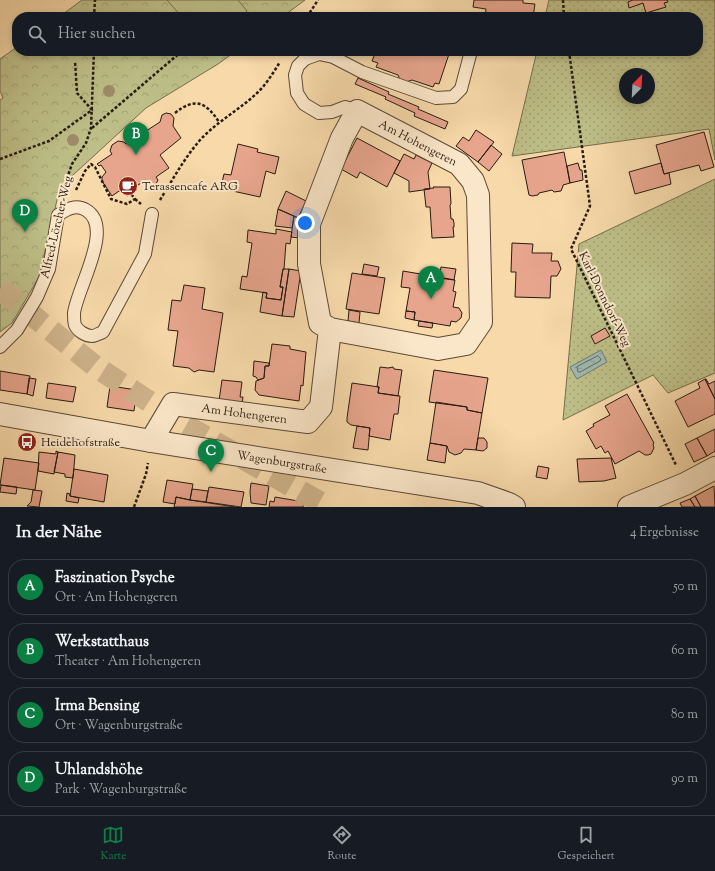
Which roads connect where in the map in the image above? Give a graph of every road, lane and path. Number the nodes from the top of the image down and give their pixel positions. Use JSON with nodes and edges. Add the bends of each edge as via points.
{"nodes":[{"id":1,"x":95,"y":0,"type":"edge"},
{"id":2,"x":318,"y":0,"type":"edge"},
{"id":3,"x":563,"y":0,"type":"edge"},
{"id":4,"x":94,"y":12,"type":"edge"},
{"id":5,"x":310,"y":12,"type":"edge"},
{"id":6,"x":564,"y":12,"type":"edge"},
{"id":7,"x":94,"y":56,"type":"edge"},
{"id":8,"x":176,"y":56,"type":"edge"},
{"id":9,"x":284,"y":56,"type":"dead end"},
{"id":10,"x":313,"y":56,"type":"edge"},
{"id":11,"x":329,"y":56,"type":"edge"},
{"id":12,"x":470,"y":56,"type":"edge"},
{"id":13,"x":570,"y":56,"type":"edge"},
{"id":14,"x":75,"y":61,"type":"dead end"},
{"id":15,"x":92,"y":110,"type":"junction"},
{"id":16,"x":357,"y":111,"type":"junction"},
{"id":17,"x":175,"y":112,"type":"dead end"},
{"id":18,"x":219,"y":122,"type":"junction"},
{"id":19,"x":91,"y":128,"type":"junction"},
{"id":20,"x":0,"y":159,"type":"edge"},
{"id":21,"x":76,"y":190,"type":"dead end"},
{"id":22,"x":131,"y":194,"type":"dead end"},
{"id":23,"x":152,"y":214,"type":"joint"},
{"id":24,"x":58,"y":215,"type":"junction"},
{"id":25,"x":330,"y":329,"type":"junction"},
{"id":26,"x":0,"y":347,"type":"edge"},
{"id":27,"x":0,"y":414,"type":"edge"},
{"id":28,"x":151,"y":441,"type":"junction"},
{"id":29,"x":670,"y":453,"type":"dead end"},
{"id":30,"x":715,"y":468,"type":"edge"},
{"id":31,"x":146,"y":474,"type":"dead end"},
{"id":32,"x":134,"y":507,"type":"edge"},
{"id":33,"x":514,"y":507,"type":"edge"},
{"id":34,"x":629,"y":507,"type":"edge"}],
"edges":[{"from":1,"to":4,"type":"path"},
{"from":2,"to":5,"type":"path"},
{"from":3,"to":6,"type":"path"},
{"from":7,"to":15,"type":"path","name":"Alfred-Lörcher-Weg"},
{"from":8,"to":19,"type":"path"},
{"from":9,"to":18,"type":"path","via":[[256,94]]},
{"from":10,"to":16,"type":"lane","via":[[305,59],[298,66],[295,75],[297,93],[304,104],[318,113],[332,112],[344,107]]},
{"from":11,"to":12,"type":"lane","via":[[362,72],[436,98],[453,97],[461,89]]},
{"from":13,"to":29,"type":"path","name":"Karl-Donndorf-Weg","via":[[590,206],[571,249]]},
{"from":14,"to":15,"type":"path","via":[[77,93]]},
{"from":15,"to":19,"type":"path","name":"Alfred-Lörcher-Weg"},
{"from":15,"to":20,"type":"path","via":[[49,141]]},
{"from":16,"to":25,"type":"street","via":[[342,138],[309,224],[309,264],[320,323]]},
{"from":16,"to":25,"type":"street","name":"Am Hohengeren","via":[[459,164],[473,181],[478,195],[481,322],[466,344],[438,349]]},
{"from":17,"to":18,"type":"path","via":[[185,105],[200,104],[212,111]]},
{"from":18,"to":23,"type":"path","via":[[182,165]]},
{"from":19,"to":24,"type":"path","name":"Alfred-Lörcher-Weg","via":[[86,143],[72,164]]},
{"from":21,"to":22,"type":"path","via":[[91,164],[111,199],[127,204],[135,199]]},
{"from":23,"to":24,"type":"lane","via":[[145,254],[103,332],[92,336],[83,334],[75,325],[74,312],[95,247],[97,228],[92,214],[81,207],[70,208]]},
{"from":24,"to":26,"type":"lane","name":"Alfred-Lörcher-Weg","via":[[49,269],[37,297],[17,330]]},
{"from":25,"to":28,"type":"street","name":"Am Hohengeren","via":[[321,407],[308,422],[173,404]]},
{"from":27,"to":28,"type":"street","name":"Wagenburgstraße"},
{"from":28,"to":33,"type":"street","name":"Wagenburgstraße","via":[[478,493]]},
{"from":30,"to":34,"type":"street","via":[[685,484]]},
{"from":31,"to":32,"type":"path"}]}
